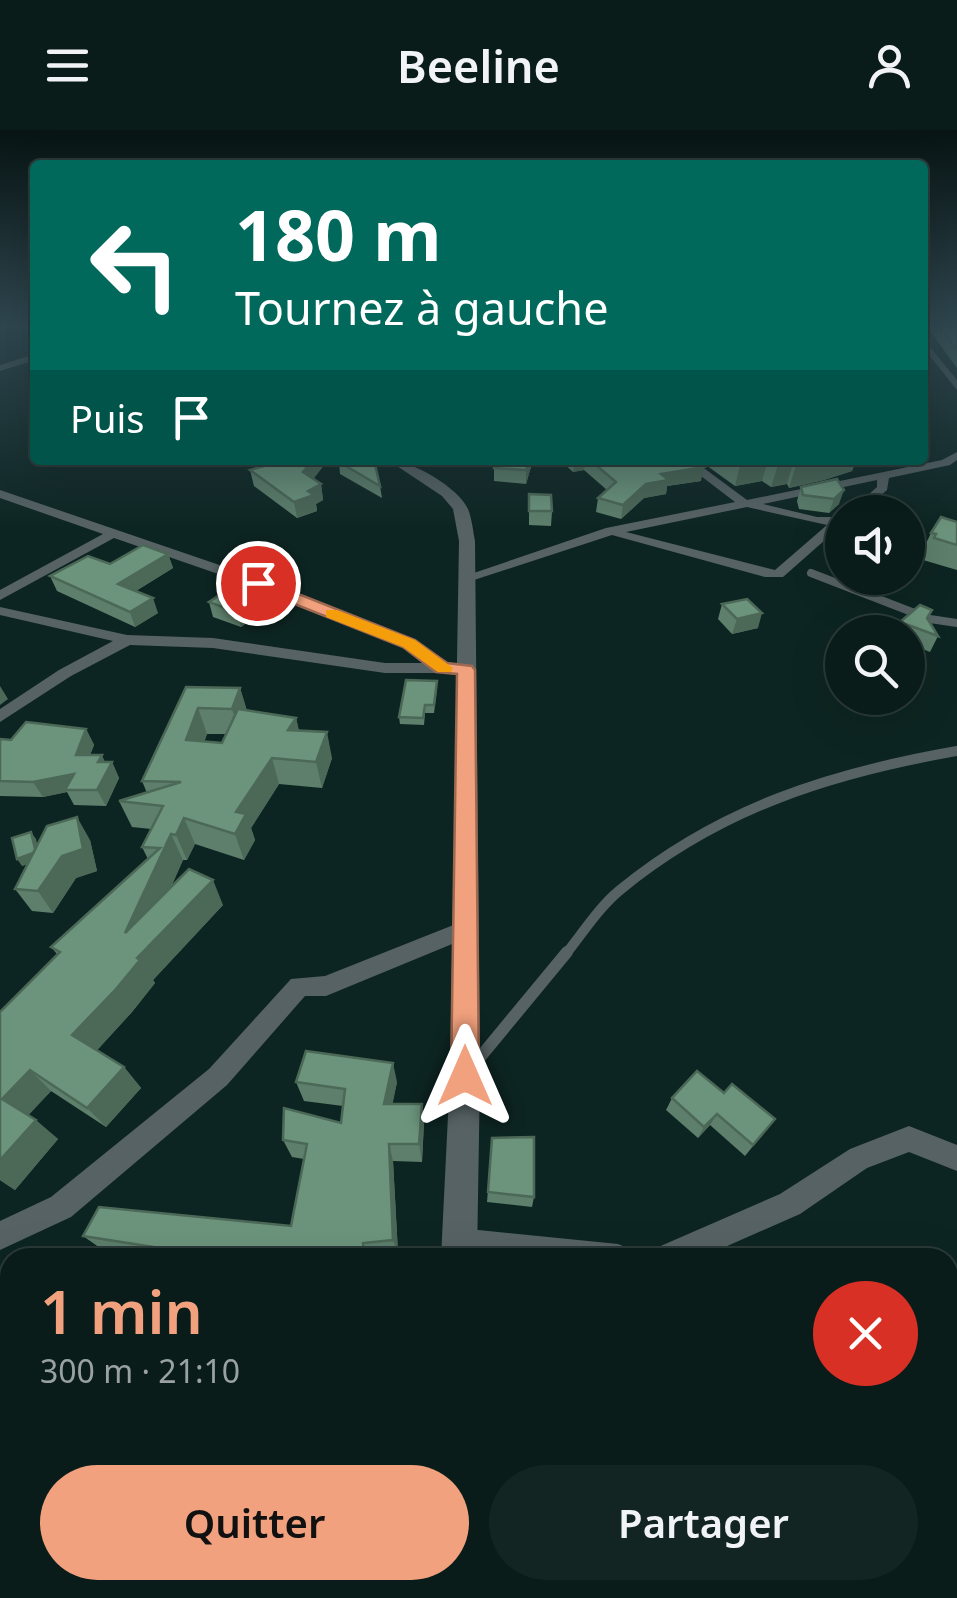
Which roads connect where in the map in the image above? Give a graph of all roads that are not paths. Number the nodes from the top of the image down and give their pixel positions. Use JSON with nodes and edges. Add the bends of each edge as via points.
{"nodes":[{"id":1,"x":953,"y":460,"type":"edge"},
{"id":2,"x":404,"y":465,"type":"edge"},
{"id":3,"x":693,"y":465,"type":"edge"},
{"id":4,"x":883,"y":474,"type":"junction"},
{"id":5,"x":0,"y":494,"type":"edge"},
{"id":6,"x":875,"y":495,"type":"edge"},
{"id":7,"x":742,"y":502,"type":"junction"},
{"id":8,"x":825,"y":519,"type":"edge"},
{"id":9,"x":610,"y":531,"type":"junction"},
{"id":10,"x":825,"y":534,"type":"edge"},
{"id":11,"x":110,"y":535,"type":"junction"},
{"id":12,"x":810,"y":573,"type":"dead end"},
{"id":13,"x":470,"y":577,"type":"junction"},
{"id":14,"x":0,"y":596,"type":"edge"},
{"id":15,"x":0,"y":611,"type":"edge"},
{"id":16,"x":957,"y":623,"type":"edge"},
{"id":17,"x":127,"y":640,"type":"junction"},
{"id":18,"x":454,"y":669,"type":"junction"},
{"id":19,"x":0,"y":716,"type":"edge"},
{"id":20,"x":957,"y":751,"type":"edge"},
{"id":21,"x":466,"y":930,"type":"junction"},
{"id":22,"x":465,"y":1076,"type":"junction"},
{"id":23,"x":957,"y":1158,"type":"edge"},
{"id":24,"x":0,"y":1236,"type":"edge"},
{"id":25,"x":459,"y":1248,"type":"edge"},
{"id":26,"x":689,"y":1248,"type":"edge"}],
"edges":[{"from":1,"to":4,"type":"street"},
{"from":2,"to":13,"type":"street","via":[[460,508]]},
{"from":3,"to":7,"type":"street"},
{"from":4,"to":6,"type":"street","via":[[883,488]]},
{"from":4,"to":7,"type":"street"},
{"from":5,"to":11,"type":"street"},
{"from":7,"to":8,"type":"street"},
{"from":7,"to":9,"type":"street"},
{"from":9,"to":10,"type":"street","via":[[764,574],[778,574]]},
{"from":9,"to":13,"type":"street"},
{"from":11,"to":14,"type":"street"},
{"from":11,"to":18,"type":"street","via":[[258,583]]},
{"from":12,"to":16,"type":"lane"},
{"from":13,"to":18,"type":"street"},
{"from":15,"to":17,"type":"street"},
{"from":17,"to":18,"type":"street","via":[[213,644],[385,668]]},
{"from":17,"to":19,"type":"street"},
{"from":18,"to":21,"type":"street"},
{"from":20,"to":22,"type":"lane","via":[[784,793],[696,838],[617,892]]},
{"from":21,"to":22,"type":"street"},
{"from":21,"to":24,"type":"street","via":[[326,986],[300,986],[204,1088],[61,1207]]},
{"from":22,"to":25,"type":"street"},
{"from":23,"to":26,"type":"street","via":[[909,1140],[858,1158],[790,1204]]}]}
